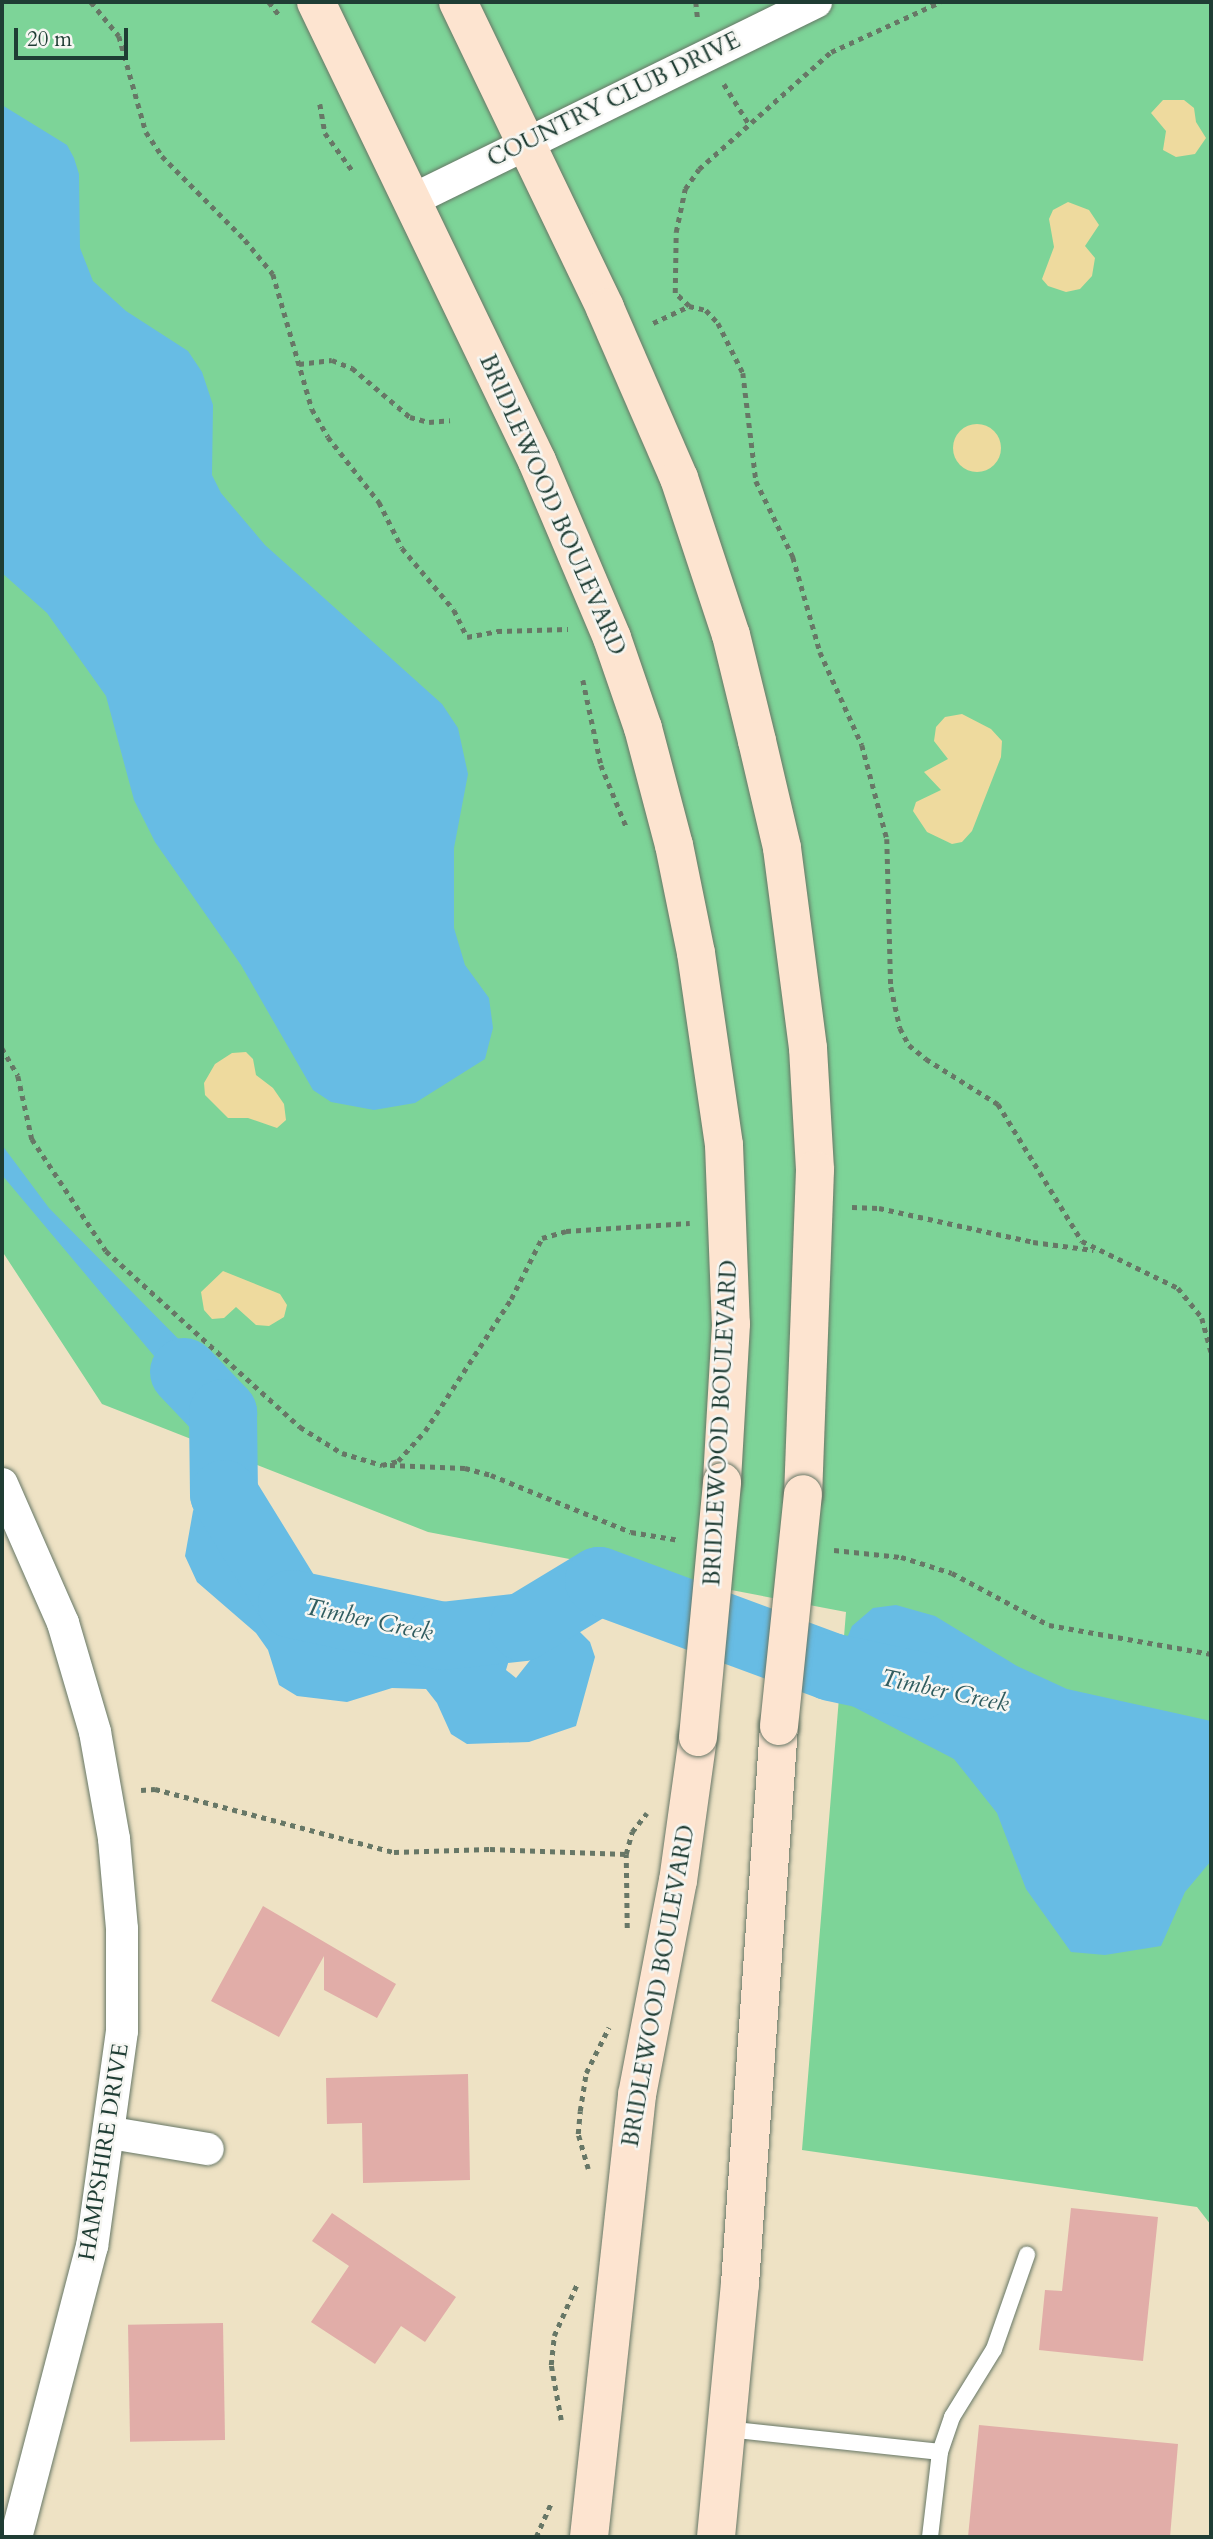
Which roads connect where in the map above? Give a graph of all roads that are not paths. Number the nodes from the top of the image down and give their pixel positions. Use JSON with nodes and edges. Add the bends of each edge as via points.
{"nodes":[{"id":1,"x":316,"y":2,"type":"edge"},
{"id":2,"x":458,"y":2,"type":"edge"},
{"id":3,"x":816,"y":2,"type":"edge"},
{"id":4,"x":527,"y":142,"type":"junction"},
{"id":5,"x":412,"y":200,"type":"junction"},
{"id":6,"x":2,"y":1484,"type":"edge"},
{"id":7,"x":111,"y":2133,"type":"junction"},
{"id":8,"x":208,"y":2149,"type":"dead end"},
{"id":9,"x":1027,"y":2255,"type":"dead end"},
{"id":10,"x":726,"y":2429,"type":"junction"},
{"id":11,"x":940,"y":2452,"type":"junction"},
{"id":12,"x":16,"y":2537,"type":"edge"},
{"id":13,"x":589,"y":2537,"type":"edge"},
{"id":14,"x":716,"y":2537,"type":"edge"},
{"id":15,"x":930,"y":2537,"type":"edge"}],
"edges":[{"from":1,"to":5,"type":"main road","name":"BRIDLEWOOD BOULEVARD"},
{"from":2,"to":4,"type":"main road"},
{"from":3,"to":4,"type":"street","name":"COUNTRY CLUB DRIVE"},
{"from":4,"to":5,"type":"street","name":"COUNTRY CLUB DRIVE"},
{"from":4,"to":10,"type":"main road","bridge":true,"via":[[646,400],[709,559],[732,635],[782,848],[808,1048],[815,1170],[803,1494],[779,1726]]},
{"from":5,"to":13,"type":"main road","name":"BRIDLEWOOD BOULEVARD","bridge":true,"via":[[537,461],[602,613],[643,728],[674,845],[711,1036],[729,1210],[731,1324],[722,1482],[698,1737],[678,1881],[637,2095]]},
{"from":6,"to":7,"type":"street","name":"HAMPSHIRE DRIVE","via":[[63,1623],[95,1732],[106,1791],[122,1929],[122,2031]]},
{"from":7,"to":8,"type":"street"},
{"from":7,"to":12,"type":"street","name":"HAMPSHIRE DRIVE","via":[[92,2246]]},
{"from":9,"to":11,"type":"lane","via":[[994,2349],[952,2417]]},
{"from":10,"to":11,"type":"lane"},
{"from":10,"to":14,"type":"main road"},
{"from":11,"to":15,"type":"lane"}]}
